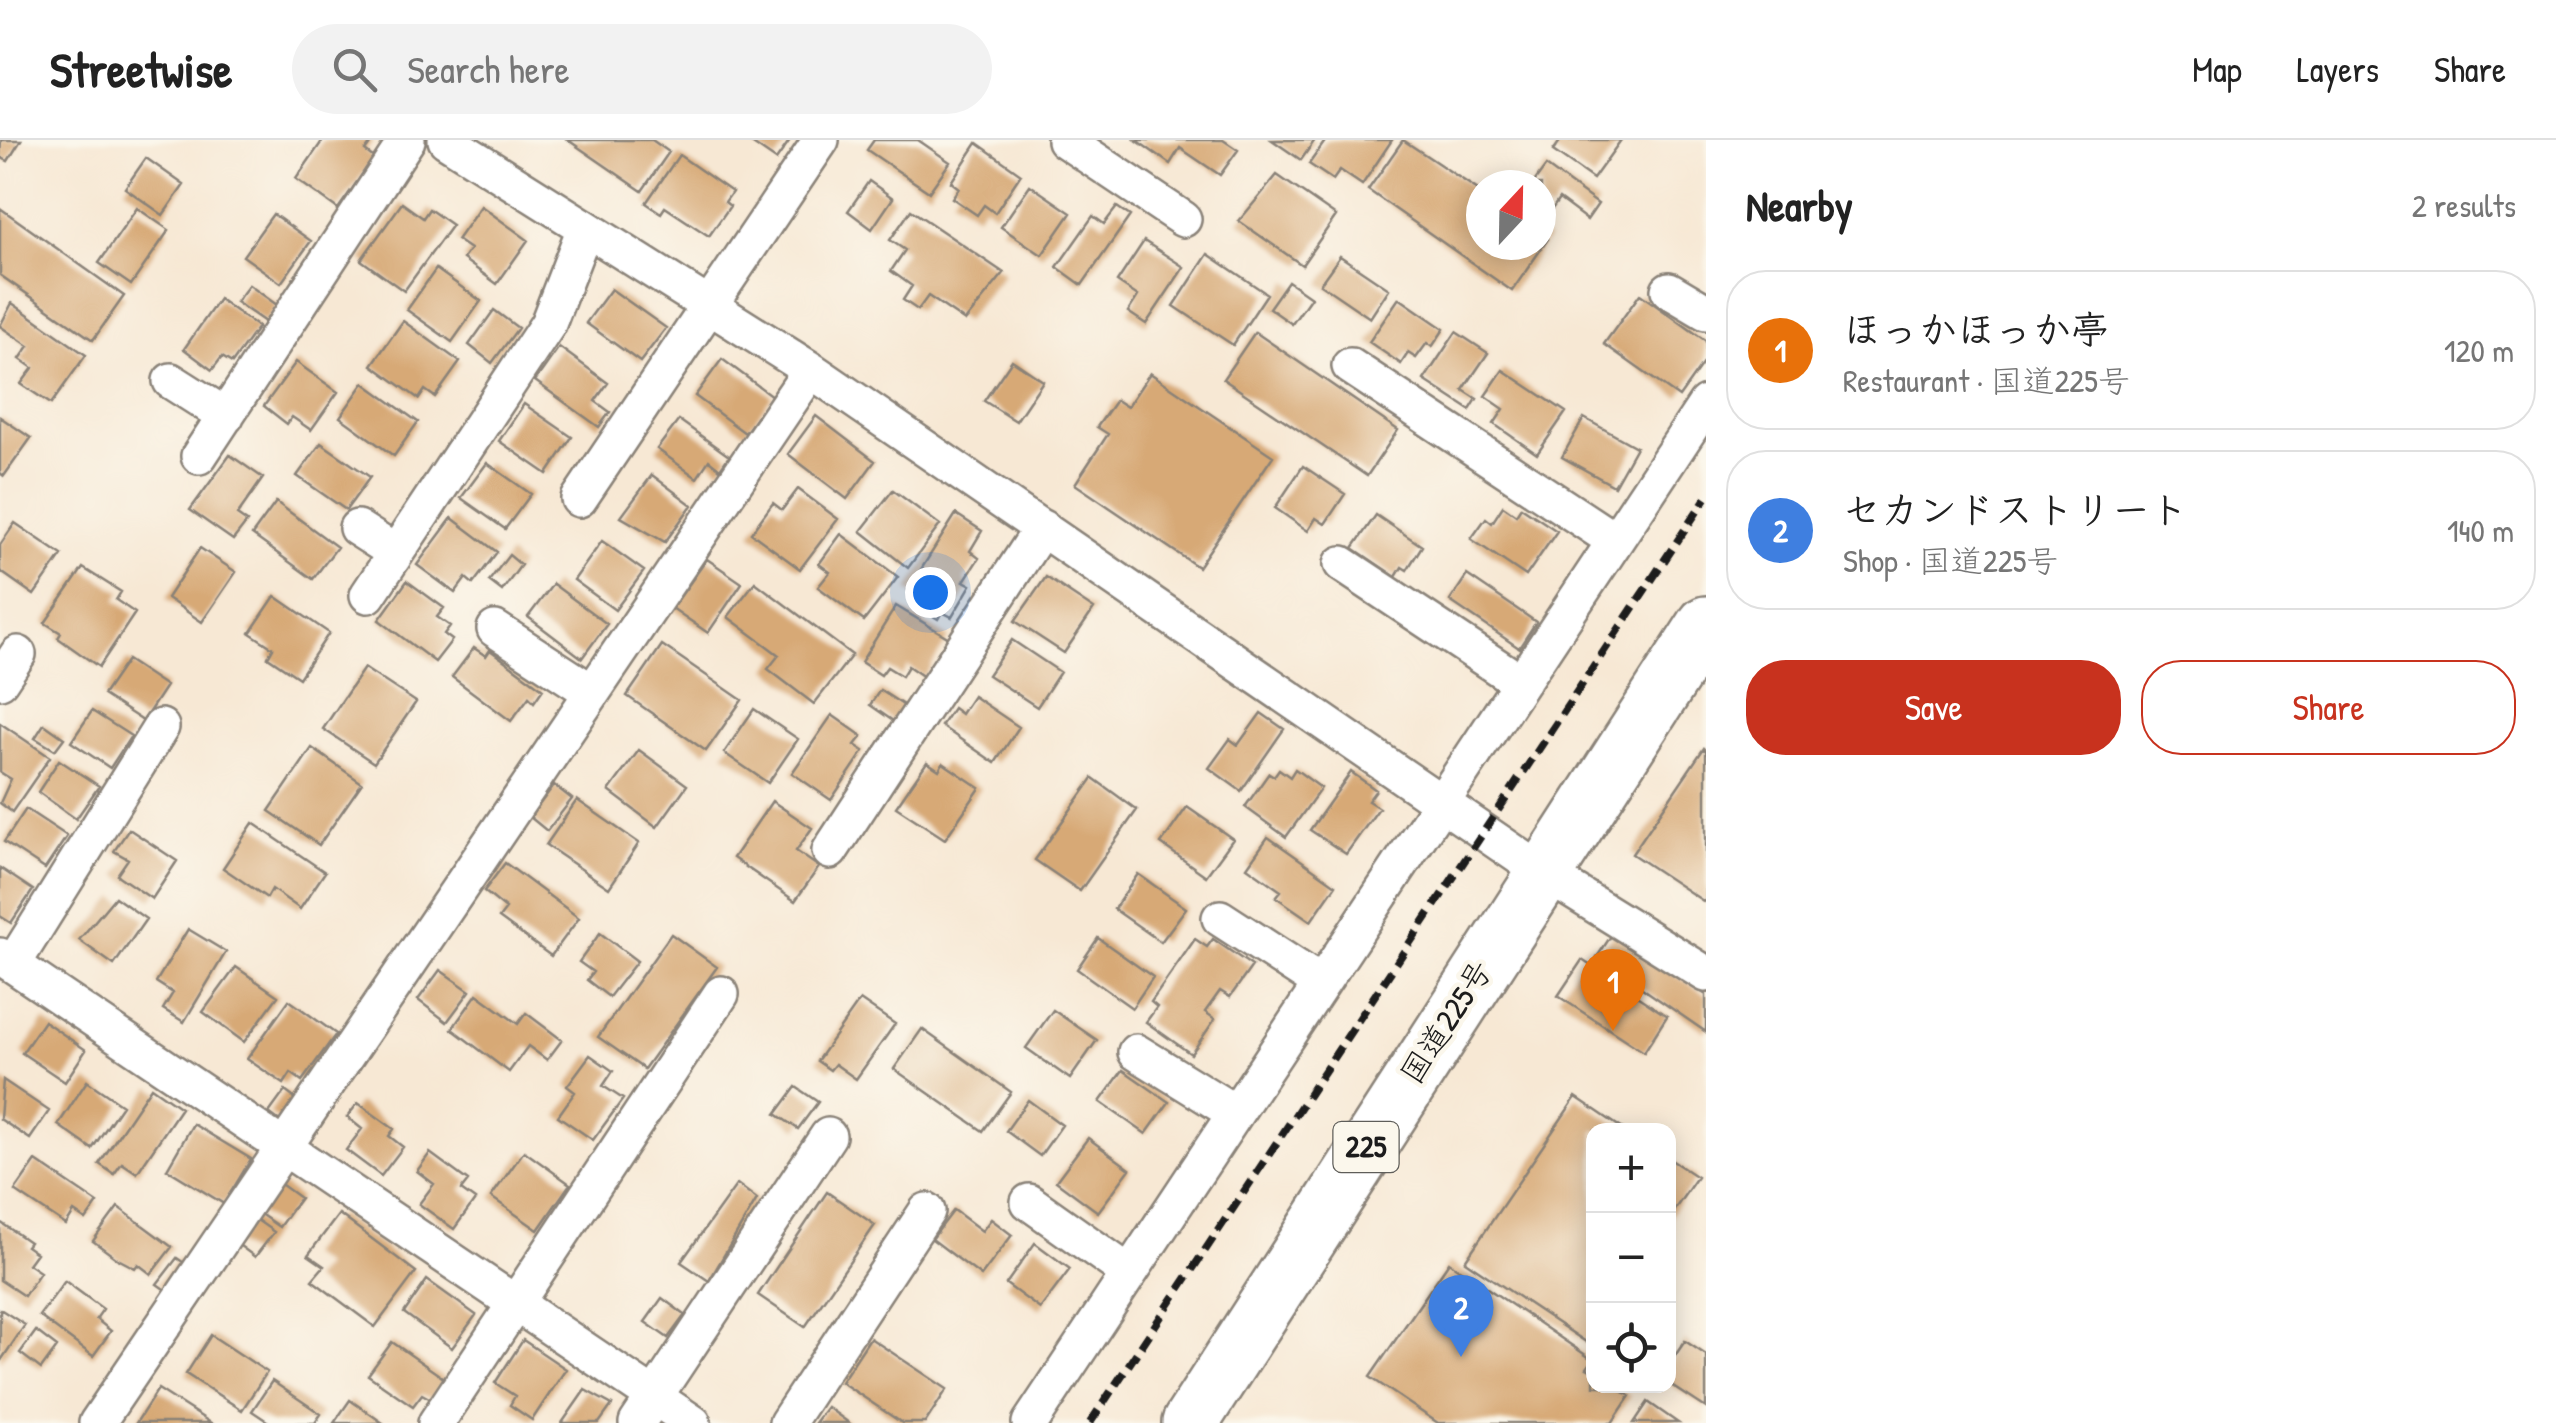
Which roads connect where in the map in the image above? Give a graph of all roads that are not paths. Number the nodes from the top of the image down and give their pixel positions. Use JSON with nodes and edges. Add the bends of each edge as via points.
{"nodes":[{"id":1,"x":407,"y":140,"type":"edge"},
{"id":2,"x":446,"y":140,"type":"edge"},
{"id":3,"x":821,"y":140,"type":"edge"},
{"id":4,"x":1065,"y":140,"type":"edge"},
{"id":5,"x":1183,"y":219,"type":"dead end"},
{"id":6,"x":585,"y":228,"type":"junction"},
{"id":7,"x":1669,"y":290,"type":"dead end"},
{"id":8,"x":709,"y":307,"type":"junction"},
{"id":9,"x":1706,"y":312,"type":"edge"},
{"id":10,"x":1350,"y":366,"type":"dead end"},
{"id":11,"x":811,"y":370,"type":"junction"},
{"id":12,"x":171,"y":380,"type":"dead end"},
{"id":13,"x":1706,"y":404,"type":"edge"},
{"id":14,"x":226,"y":416,"type":"junction"},
{"id":15,"x":199,"y":456,"type":"dead end"},
{"id":16,"x":579,"y":499,"type":"dead end"},
{"id":17,"x":357,"y":528,"type":"dead end"},
{"id":18,"x":1042,"y":528,"type":"junction"},
{"id":19,"x":1615,"y":541,"type":"junction"},
{"id":20,"x":396,"y":552,"type":"junction"},
{"id":21,"x":1342,"y":564,"type":"dead end"},
{"id":22,"x":368,"y":595,"type":"dead end"},
{"id":23,"x":1706,"y":624,"type":"edge"},
{"id":24,"x":496,"y":629,"type":"dead end"},
{"id":25,"x":1520,"y":682,"type":"junction"},
{"id":26,"x":590,"y":692,"type":"junction"},
{"id":27,"x":161,"y":727,"type":"dead end"},
{"id":28,"x":1442,"y":800,"type":"junction"},
{"id":29,"x":830,"y":851,"type":"dead end"},
{"id":30,"x":1542,"y":872,"type":"junction"},
{"id":31,"x":1220,"y":918,"type":"dead end"},
{"id":32,"x":6,"y":960,"type":"edge"},
{"id":33,"x":1706,"y":974,"type":"edge"},
{"id":34,"x":1320,"y":982,"type":"junction"},
{"id":35,"x":721,"y":994,"type":"dead end"},
{"id":36,"x":1136,"y":1052,"type":"dead end"},
{"id":37,"x":1234,"y":1113,"type":"junction"},
{"id":38,"x":828,"y":1136,"type":"dead end"},
{"id":39,"x":284,"y":1150,"type":"junction"},
{"id":40,"x":1029,"y":1202,"type":"dead end"},
{"id":41,"x":928,"y":1211,"type":"dead end"},
{"id":42,"x":1129,"y":1272,"type":"junction"},
{"id":43,"x":514,"y":1303,"type":"junction"},
{"id":44,"x":646,"y":1410,"type":"edge"},
{"id":45,"x":97,"y":1423,"type":"edge"},
{"id":46,"x":436,"y":1423,"type":"edge"},
{"id":47,"x":693,"y":1423,"type":"edge"},
{"id":48,"x":787,"y":1423,"type":"edge"},
{"id":49,"x":1030,"y":1423,"type":"edge"},
{"id":50,"x":1190,"y":1423,"type":"edge"}],
"edges":[{"from":1,"to":14,"type":"street"},
{"from":2,"to":6,"type":"street"},
{"from":3,"to":8,"type":"street"},
{"from":4,"to":5,"type":"street"},
{"from":6,"to":8,"type":"street"},
{"from":6,"to":20,"type":"street","via":[[548,324]]},
{"from":7,"to":9,"type":"street"},
{"from":8,"to":11,"type":"street"},
{"from":8,"to":16,"type":"street"},
{"from":10,"to":19,"type":"street"},
{"from":11,"to":18,"type":"street"},
{"from":11,"to":26,"type":"street"},
{"from":12,"to":14,"type":"street"},
{"from":13,"to":19,"type":"street"},
{"from":14,"to":15,"type":"street"},
{"from":17,"to":20,"type":"street"},
{"from":18,"to":28,"type":"street"},
{"from":18,"to":29,"type":"street"},
{"from":19,"to":25,"type":"street"},
{"from":20,"to":22,"type":"street"},
{"from":21,"to":25,"type":"street"},
{"from":23,"to":30,"type":"highway","name":"国道225号","number":"225"},
{"from":24,"to":26,"type":"street"},
{"from":25,"to":28,"type":"street"},
{"from":26,"to":39,"type":"street"},
{"from":27,"to":32,"type":"street"},
{"from":28,"to":30,"type":"street"},
{"from":28,"to":34,"type":"street"},
{"from":30,"to":33,"type":"street"},
{"from":30,"to":50,"type":"highway","name":"国道225号","number":"225"},
{"from":31,"to":34,"type":"street"},
{"from":32,"to":39,"type":"street"},
{"from":34,"to":37,"type":"street"},
{"from":35,"to":43,"type":"street"},
{"from":36,"to":37,"type":"street"},
{"from":37,"to":42,"type":"street"},
{"from":38,"to":44,"type":"street"},
{"from":39,"to":43,"type":"street"},
{"from":39,"to":45,"type":"street"},
{"from":40,"to":42,"type":"street"},
{"from":41,"to":48,"type":"street"},
{"from":42,"to":49,"type":"street"},
{"from":43,"to":44,"type":"street"},
{"from":43,"to":46,"type":"street"},
{"from":44,"to":47,"type":"street"}]}
